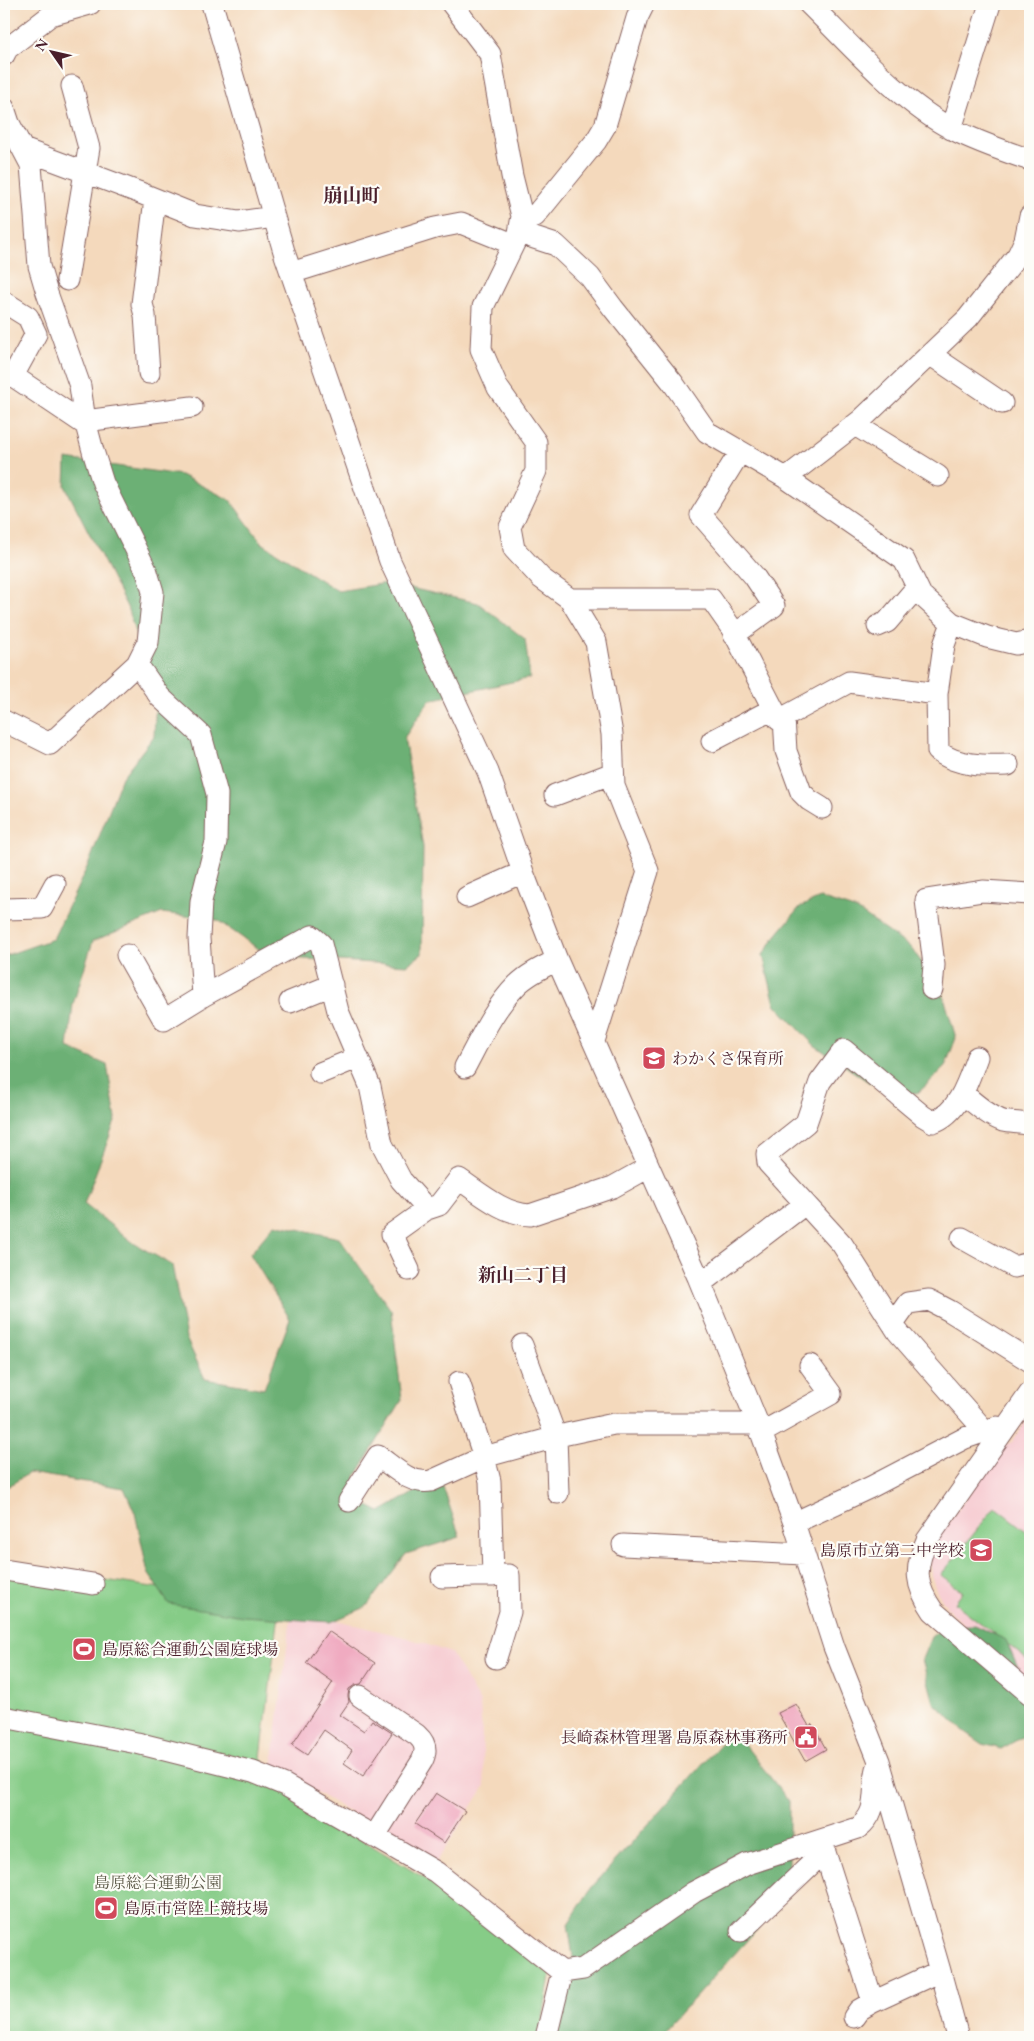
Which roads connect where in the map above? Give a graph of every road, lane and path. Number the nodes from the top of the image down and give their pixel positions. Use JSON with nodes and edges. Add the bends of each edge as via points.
{"nodes":[{"id":1,"x":90,"y":4,"type":"edge"},
{"id":2,"x":212,"y":4,"type":"edge"},
{"id":3,"x":452,"y":4,"type":"edge"},
{"id":4,"x":644,"y":4,"type":"edge"},
{"id":5,"x":808,"y":4,"type":"edge"},
{"id":6,"x":990,"y":4,"type":"edge"},
{"id":7,"x":4,"y":55,"type":"edge"},
{"id":8,"x":72,"y":86,"type":"dead end"},
{"id":9,"x":951,"y":128,"type":"junction"},
{"id":10,"x":10,"y":131,"type":"edge"},
{"id":11,"x":1030,"y":160,"type":"edge"},
{"id":12,"x":85,"y":173,"type":"junction"},
{"id":13,"x":155,"y":199,"type":"junction"},
{"id":14,"x":1030,"y":216,"type":"edge"},
{"id":15,"x":274,"y":217,"type":"junction"},
{"id":16,"x":518,"y":233,"type":"junction"},
{"id":17,"x":291,"y":273,"type":"junction"},
{"id":18,"x":67,"y":280,"type":"dead end"},
{"id":19,"x":4,"y":302,"type":"edge"},
{"id":20,"x":931,"y":355,"type":"junction"},
{"id":21,"x":149,"y":374,"type":"dead end"},
{"id":22,"x":8,"y":375,"type":"edge"},
{"id":23,"x":1002,"y":403,"type":"dead end"},
{"id":24,"x":192,"y":407,"type":"dead end"},
{"id":25,"x":86,"y":423,"type":"junction"},
{"id":26,"x":855,"y":425,"type":"junction"},
{"id":27,"x":740,"y":452,"type":"junction"},
{"id":28,"x":938,"y":476,"type":"dead end"},
{"id":29,"x":786,"y":478,"type":"junction"},
{"id":30,"x":917,"y":587,"type":"junction"},
{"id":31,"x":570,"y":599,"type":"junction"},
{"id":32,"x":952,"y":623,"type":"junction"},
{"id":33,"x":878,"y":626,"type":"dead end"},
{"id":34,"x":734,"y":635,"type":"junction"},
{"id":35,"x":1030,"y":641,"type":"edge"},
{"id":36,"x":137,"y":664,"type":"junction"},
{"id":37,"x":937,"y":694,"type":"junction"},
{"id":38,"x":779,"y":713,"type":"junction"},
{"id":39,"x":4,"y":721,"type":"edge"},
{"id":40,"x":712,"y":741,"type":"dead end"},
{"id":41,"x":1008,"y":766,"type":"dead end"},
{"id":42,"x":614,"y":773,"type":"junction"},
{"id":43,"x":555,"y":795,"type":"dead end"},
{"id":44,"x":822,"y":808,"type":"dead end"},
{"id":45,"x":523,"y":872,"type":"junction"},
{"id":46,"x":55,"y":884,"type":"dead end"},
{"id":47,"x":1030,"y":894,"type":"edge"},
{"id":48,"x":467,"y":896,"type":"dead end"},
{"id":49,"x":4,"y":909,"type":"edge"},
{"id":50,"x":127,"y":955,"type":"dead end"},
{"id":51,"x":557,"y":960,"type":"junction"},
{"id":52,"x":332,"y":986,"type":"junction"},
{"id":53,"x":932,"y":989,"type":"dead end"},
{"id":54,"x":203,"y":996,"type":"junction"},
{"id":55,"x":290,"y":1002,"type":"dead end"},
{"id":56,"x":594,"y":1041,"type":"junction"},
{"id":57,"x":977,"y":1057,"type":"dead end"},
{"id":58,"x":357,"y":1058,"type":"junction"},
{"id":59,"x":465,"y":1067,"type":"dead end"},
{"id":60,"x":320,"y":1073,"type":"dead end"},
{"id":61,"x":963,"y":1094,"type":"junction"},
{"id":62,"x":1030,"y":1125,"type":"edge"},
{"id":63,"x":649,"y":1167,"type":"junction"},
{"id":64,"x":805,"y":1204,"type":"junction"},
{"id":65,"x":427,"y":1209,"type":"junction"},
{"id":66,"x":962,"y":1238,"type":"dead end"},
{"id":67,"x":1030,"y":1263,"type":"edge"},
{"id":68,"x":410,"y":1270,"type":"dead end"},
{"id":69,"x":700,"y":1283,"type":"junction"},
{"id":70,"x":893,"y":1324,"type":"junction"},
{"id":71,"x":522,"y":1344,"type":"dead end"},
{"id":72,"x":1030,"y":1362,"type":"edge"},
{"id":73,"x":810,"y":1365,"type":"dead end"},
{"id":74,"x":459,"y":1382,"type":"dead end"},
{"id":75,"x":1030,"y":1393,"type":"edge"},
{"id":76,"x":1009,"y":1422,"type":"junction"},
{"id":77,"x":759,"y":1428,"type":"junction"},
{"id":78,"x":985,"y":1431,"type":"junction"},
{"id":79,"x":556,"y":1437,"type":"junction"},
{"id":80,"x":484,"y":1457,"type":"junction"},
{"id":81,"x":558,"y":1493,"type":"dead end"},
{"id":82,"x":349,"y":1501,"type":"dead end"},
{"id":83,"x":794,"y":1523,"type":"junction"},
{"id":84,"x":623,"y":1545,"type":"dead end"},
{"id":85,"x":804,"y":1554,"type":"junction"},
{"id":86,"x":4,"y":1570,"type":"edge"},
{"id":87,"x":493,"y":1576,"type":"junction"},
{"id":88,"x":442,"y":1577,"type":"dead end"},
{"id":89,"x":93,"y":1584,"type":"dead end"},
{"id":90,"x":496,"y":1658,"type":"dead end"},
{"id":91,"x":1030,"y":1694,"type":"edge"},
{"id":92,"x":360,"y":1696,"type":"dead end"},
{"id":93,"x":4,"y":1717,"type":"edge"},
{"id":94,"x":879,"y":1761,"type":"junction"},
{"id":95,"x":374,"y":1837,"type":"junction"},
{"id":96,"x":823,"y":1846,"type":"junction"},
{"id":97,"x":741,"y":1931,"type":"dead end"},
{"id":98,"x":940,"y":1971,"type":"junction"},
{"id":99,"x":562,"y":1972,"type":"junction"},
{"id":100,"x":873,"y":2002,"type":"junction"},
{"id":101,"x":854,"y":2017,"type":"dead end"},
{"id":102,"x":546,"y":2037,"type":"edge"},
{"id":103,"x":958,"y":2037,"type":"edge"}],
"edges":[{"from":1,"to":7,"type":"street","via":[[51,15],[7,49]]},
{"from":2,"to":15,"type":"street"},
{"from":3,"to":16,"type":"street","via":[[490,54],[522,216]]},
{"from":4,"to":16,"type":"street","via":[[605,126]]},
{"from":5,"to":9,"type":"street","via":[[895,88]]},
{"from":6,"to":9,"type":"street"},
{"from":8,"to":12,"type":"street","via":[[89,148]]},
{"from":9,"to":11,"type":"street"},
{"from":10,"to":12,"type":"street"},
{"from":10,"to":25,"type":"street","via":[[32,165],[39,266],[80,386]]},
{"from":12,"to":13,"type":"street"},
{"from":12,"to":18,"type":"street"},
{"from":13,"to":15,"type":"street","via":[[195,216],[239,222]]},
{"from":13,"to":21,"type":"street","via":[[142,304]]},
{"from":14,"to":20,"type":"street","via":[[1026,240],[1018,256],[968,318]]},
{"from":15,"to":17,"type":"street"},
{"from":16,"to":17,"type":"street","via":[[461,223],[435,228]]},
{"from":16,"to":27,"type":"street","via":[[556,245],[590,277],[707,432]]},
{"from":16,"to":31,"type":"street","via":[[483,307],[481,349],[498,388],[536,442],[536,471],[510,527],[514,550],[541,578]]},
{"from":17,"to":45,"type":"street","via":[[390,561],[488,772]]},
{"from":19,"to":22,"type":"street","via":[[28,317],[36,334]]},
{"from":20,"to":23,"type":"street"},
{"from":20,"to":26,"type":"street"},
{"from":22,"to":25,"type":"street"},
{"from":24,"to":25,"type":"street"},
{"from":25,"to":36,"type":"street","via":[[103,483],[147,572],[153,592],[148,642]]},
{"from":26,"to":28,"type":"street"},
{"from":26,"to":29,"type":"street"},
{"from":27,"to":29,"type":"street"},
{"from":27,"to":34,"type":"street","via":[[701,515],[754,576],[774,606]]},
{"from":29,"to":30,"type":"street","via":[[904,560]]},
{"from":30,"to":32,"type":"street","via":[[921,596]]},
{"from":30,"to":33,"type":"street","via":[[887,622]]},
{"from":31,"to":34,"type":"street","via":[[711,599]]},
{"from":31,"to":42,"type":"street","via":[[596,642],[612,734]]},
{"from":32,"to":35,"type":"street","via":[[1016,644]]},
{"from":32,"to":37,"type":"street","via":[[944,646]]},
{"from":34,"to":38,"type":"street"},
{"from":36,"to":39,"type":"street","via":[[50,744]]},
{"from":36,"to":54,"type":"street","via":[[160,697],[201,735],[216,794],[216,842],[201,901],[199,938]]},
{"from":37,"to":38,"type":"street","via":[[849,682]]},
{"from":37,"to":41,"type":"street","via":[[938,751],[944,756],[978,766]]},
{"from":38,"to":40,"type":"street"},
{"from":38,"to":44,"type":"street","via":[[786,751],[801,792]]},
{"from":42,"to":43,"type":"street"},
{"from":42,"to":56,"type":"street","via":[[614,786],[648,871]]},
{"from":45,"to":48,"type":"street"},
{"from":45,"to":51,"type":"street"},
{"from":46,"to":49,"type":"street","via":[[42,908]]},
{"from":47,"to":53,"type":"street","via":[[983,891],[926,900],[934,965]]},
{"from":50,"to":54,"type":"street","via":[[164,1020]]},
{"from":51,"to":56,"type":"street"},
{"from":51,"to":59,"type":"street","via":[[518,984],[494,1016]]},
{"from":52,"to":54,"type":"street","via":[[322,944],[312,936]]},
{"from":52,"to":55,"type":"street"},
{"from":52,"to":58,"type":"street","via":[[338,1011]]},
{"from":56,"to":63,"type":"street"},
{"from":57,"to":61,"type":"street"},
{"from":58,"to":60,"type":"street"},
{"from":58,"to":65,"type":"street","via":[[370,1086],[382,1144],[401,1180]]},
{"from":61,"to":62,"type":"street","via":[[1003,1121]]},
{"from":61,"to":64,"type":"street","via":[[943,1119],[933,1122],[844,1050],[820,1082],[806,1123],[767,1154],[768,1163]]},
{"from":63,"to":65,"type":"street","via":[[613,1187],[544,1212],[518,1214],[507,1210],[460,1179],[439,1205]]},
{"from":63,"to":69,"type":"street"},
{"from":64,"to":69,"type":"street"},
{"from":64,"to":70,"type":"street","via":[[842,1244]]},
{"from":65,"to":68,"type":"street","via":[[392,1234]]},
{"from":66,"to":67,"type":"street","via":[[1014,1267]]},
{"from":69,"to":77,"type":"street"},
{"from":70,"to":72,"type":"street","via":[[908,1304],[929,1300]]},
{"from":70,"to":78,"type":"street"},
{"from":71,"to":79,"type":"street"},
{"from":73,"to":77,"type":"street","via":[[831,1394]]},
{"from":74,"to":80,"type":"street"},
{"from":75,"to":76,"type":"street"},
{"from":76,"to":78,"type":"street"},
{"from":76,"to":91,"type":"street","via":[[928,1540],[920,1555],[917,1571],[920,1586],[933,1611]]},
{"from":77,"to":79,"type":"street","via":[[614,1424]]},
{"from":77,"to":83,"type":"street"},
{"from":78,"to":83,"type":"street"},
{"from":79,"to":80,"type":"street"},
{"from":79,"to":81,"type":"street"},
{"from":80,"to":82,"type":"street","via":[[423,1483],[414,1481],[378,1456]]},
{"from":80,"to":87,"type":"street","via":[[490,1481]]},
{"from":83,"to":85,"type":"street"},
{"from":84,"to":85,"type":"street"},
{"from":85,"to":94,"type":"street","via":[[834,1647]]},
{"from":86,"to":89,"type":"street"},
{"from":87,"to":88,"type":"street"},
{"from":87,"to":90,"type":"street","via":[[509,1575],[510,1612]]},
{"from":92,"to":95,"type":"street","via":[[417,1735],[426,1749],[422,1761]]},
{"from":93,"to":95,"type":"street","via":[[137,1743],[253,1772],[285,1785]]},
{"from":94,"to":96,"type":"street","via":[[873,1806],[866,1822]]},
{"from":94,"to":98,"type":"street"},
{"from":95,"to":99,"type":"street","via":[[436,1872]]},
{"from":96,"to":97,"type":"street"},
{"from":96,"to":99,"type":"street","via":[[748,1864],[694,1892],[583,1969]]},
{"from":96,"to":100,"type":"street"},
{"from":98,"to":100,"type":"street"},
{"from":98,"to":103,"type":"street"},
{"from":99,"to":102,"type":"street"},
{"from":100,"to":101,"type":"street"}]}
